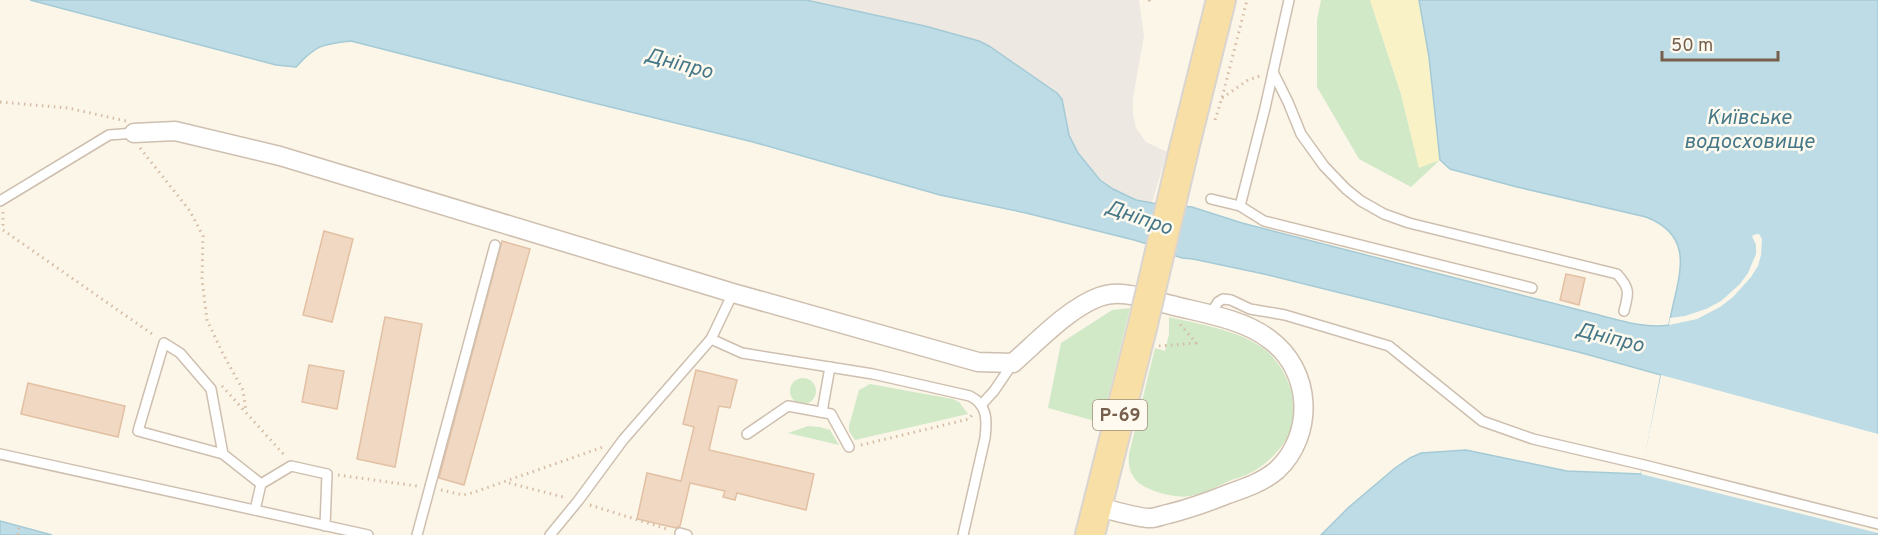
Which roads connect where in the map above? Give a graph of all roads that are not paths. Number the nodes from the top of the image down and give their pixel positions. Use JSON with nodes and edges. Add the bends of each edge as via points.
{"nodes":[{"id":1,"x":1221,"y":0,"type":"edge"},
{"id":2,"x":1289,"y":0,"type":"edge"},
{"id":3,"x":1273,"y":72,"type":"junction"},
{"id":4,"x":134,"y":133,"type":"joint"},
{"id":5,"x":1211,"y":199,"type":"dead end"},
{"id":6,"x":1,"y":201,"type":"edge"},
{"id":7,"x":1240,"y":206,"type":"junction"},
{"id":8,"x":495,"y":245,"type":"dead end"},
{"id":9,"x":1532,"y":288,"type":"dead end"},
{"id":10,"x":733,"y":293,"type":"junction"},
{"id":11,"x":1624,"y":311,"type":"dead end"},
{"id":12,"x":1210,"y":315,"type":"junction"},
{"id":13,"x":711,"y":339,"type":"junction"},
{"id":14,"x":1013,"y":363,"type":"junction"},
{"id":15,"x":830,"y":367,"type":"junction"},
{"id":16,"x":982,"y":404,"type":"junction"},
{"id":17,"x":822,"y":412,"type":"junction"},
{"id":18,"x":747,"y":434,"type":"dead end"},
{"id":19,"x":849,"y":447,"type":"road end"},
{"id":20,"x":0,"y":454,"type":"edge"},
{"id":21,"x":223,"y":454,"type":"junction"},
{"id":22,"x":261,"y":484,"type":"junction"},
{"id":23,"x":1097,"y":507,"type":"junction"},
{"id":24,"x":255,"y":510,"type":"junction"},
{"id":25,"x":1878,"y":524,"type":"edge"},
{"id":26,"x":325,"y":526,"type":"junction"},
{"id":27,"x":368,"y":535,"type":"edge"},
{"id":28,"x":417,"y":535,"type":"edge"},
{"id":29,"x":550,"y":535,"type":"edge"},
{"id":30,"x":963,"y":535,"type":"edge"},
{"id":31,"x":1090,"y":535,"type":"edge"}],
"edges":[{"from":1,"to":23,"type":"main road","number":"Р-69","bridge":true,"via":[[1184,149],[1150,335]]},
{"from":2,"to":3,"type":"lane"},
{"from":3,"to":7,"type":"lane"},
{"from":3,"to":11,"type":"lane","via":[[1301,134],[1324,166],[1361,201],[1409,223],[1617,274],[1626,284]]},
{"from":4,"to":6,"type":"lane","via":[[109,135]]},
{"from":4,"to":10,"type":"street","via":[[175,131],[280,156]]},
{"from":5,"to":7,"type":"lane"},
{"from":7,"to":9,"type":"lane","via":[[1264,220]]},
{"from":8,"to":28,"type":"lane"},
{"from":10,"to":13,"type":"lane"},
{"from":10,"to":14,"type":"street","via":[[978,362]]},
{"from":12,"to":14,"type":"street","via":[[1124,294],[1101,296],[1076,308]]},
{"from":12,"to":23,"type":"street","via":[[1268,338],[1295,369],[1305,409],[1301,432],[1291,454],[1257,483],[1188,509],[1149,519]]},
{"from":12,"to":25,"type":"lane","via":[[1218,302],[1231,300],[1250,309],[1285,315],[1389,346],[1482,421],[1533,439]]},
{"from":13,"to":15,"type":"lane","via":[[742,353]]},
{"from":13,"to":29,"type":"lane","via":[[623,440]]},
{"from":14,"to":16,"type":"lane"},
{"from":15,"to":16,"type":"lane","via":[[970,396]]},
{"from":15,"to":17,"type":"lane"},
{"from":16,"to":30,"type":"lane","via":[[987,423],[985,438]]},
{"from":17,"to":18,"type":"lane","via":[[788,406]]},
{"from":17,"to":19,"type":"lane","via":[[831,414]]},
{"from":20,"to":24,"type":"lane"},
{"from":21,"to":21,"type":"lane","via":[[138,430],[164,343],[180,353],[211,390]]},
{"from":21,"to":22,"type":"lane"},
{"from":22,"to":24,"type":"lane"},
{"from":22,"to":26,"type":"lane","via":[[291,465],[327,474]]},
{"from":23,"to":31,"type":"main road","number":"Р-69"},
{"from":24,"to":26,"type":"lane"},
{"from":26,"to":27,"type":"lane"}]}
